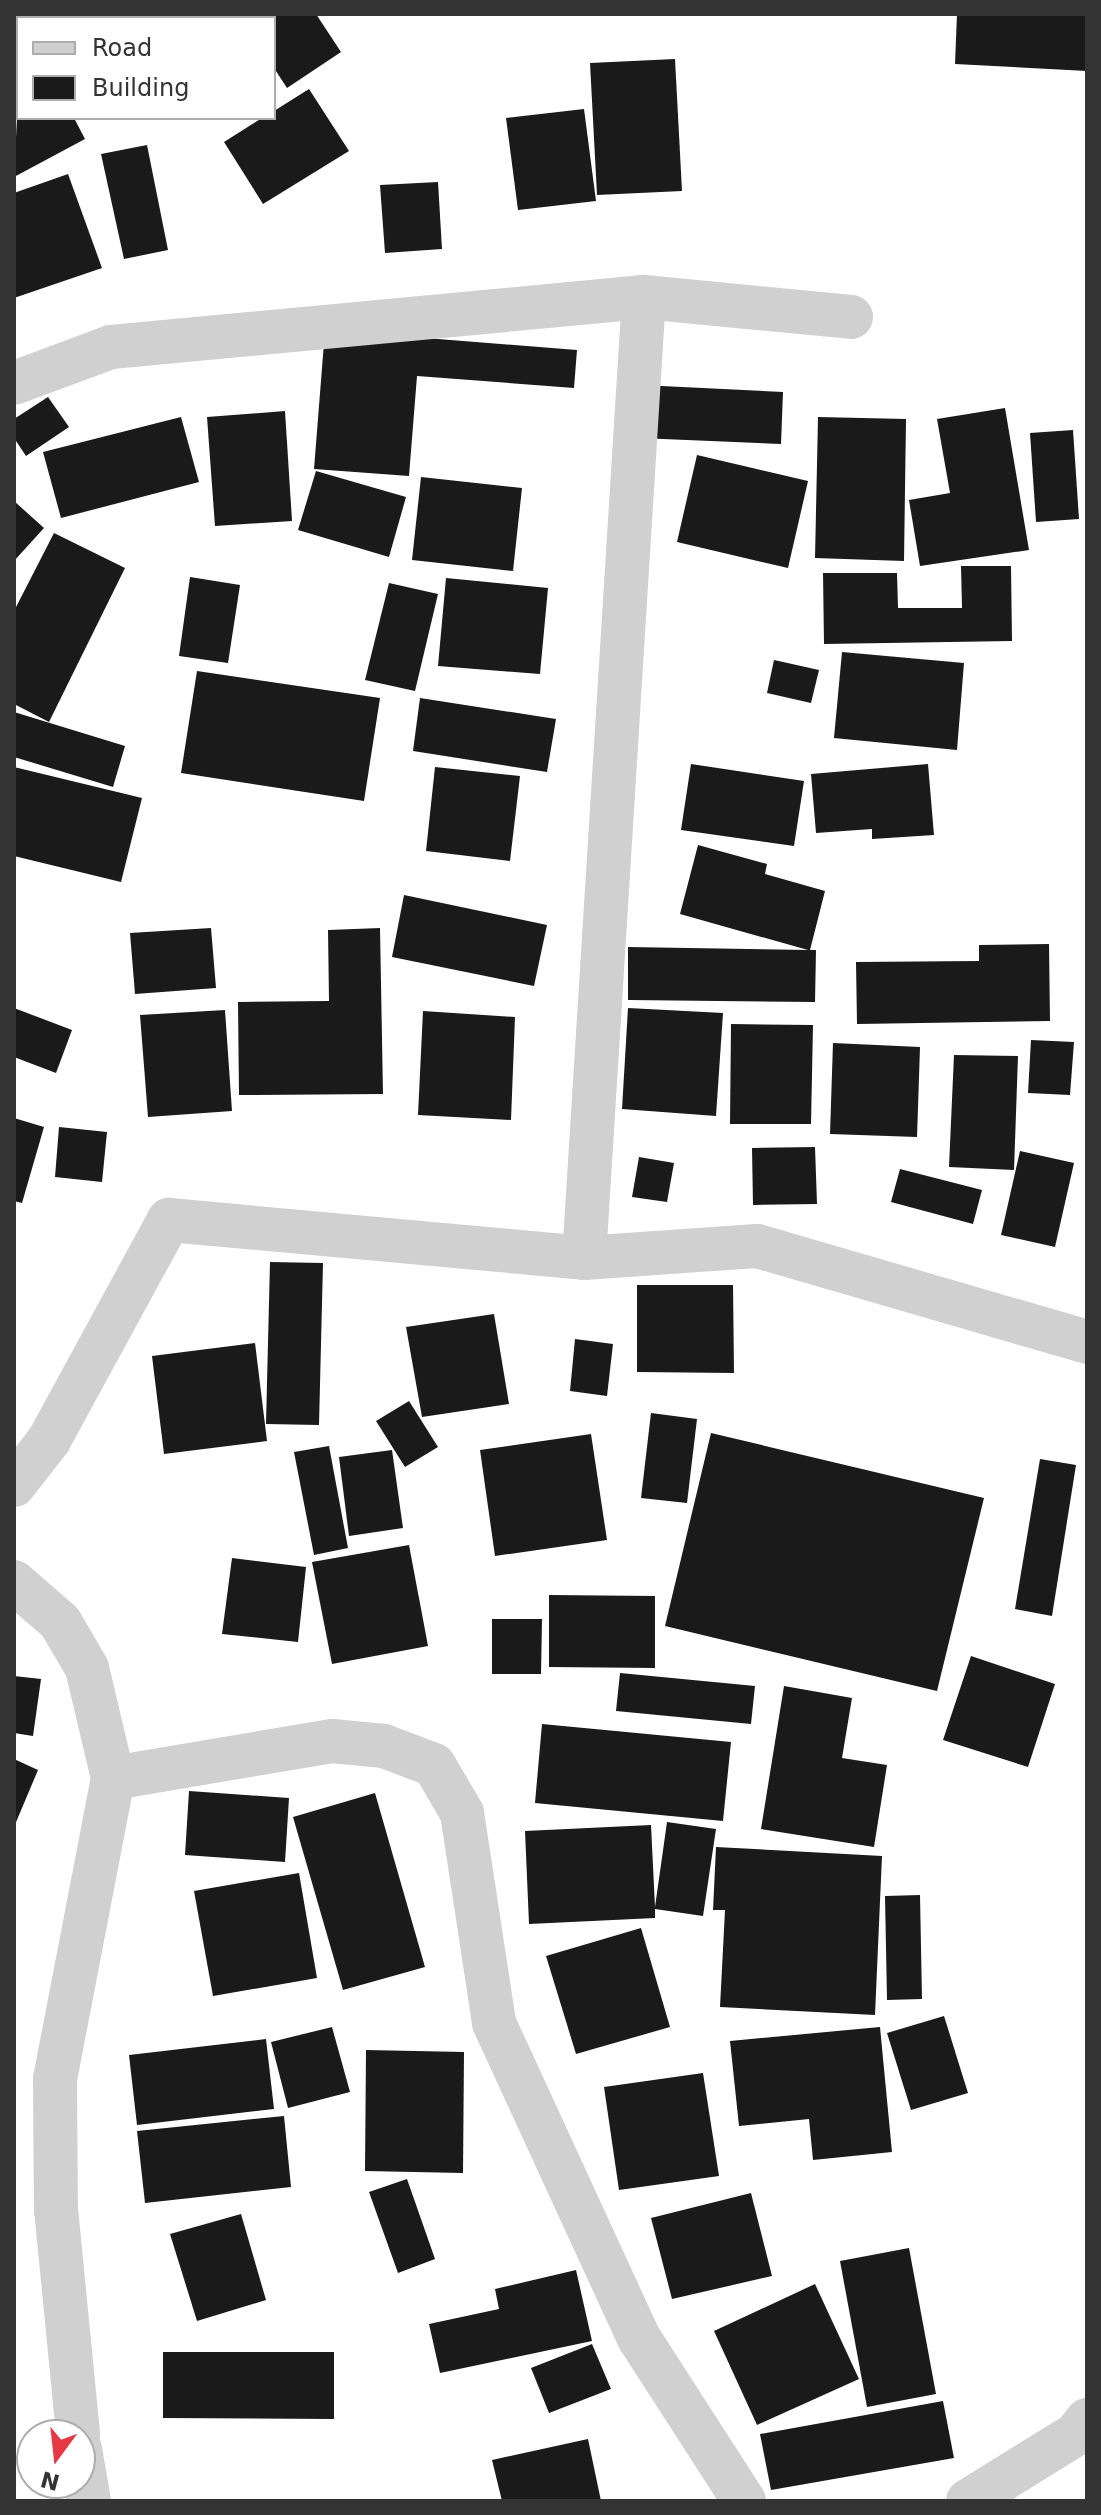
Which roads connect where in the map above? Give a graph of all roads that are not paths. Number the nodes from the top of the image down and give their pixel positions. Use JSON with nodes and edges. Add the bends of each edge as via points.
{"nodes":[{"id":1,"x":644,"y":297,"type":"junction"},
{"id":2,"x":851,"y":317,"type":"dead end"},
{"id":3,"x":14,"y":383,"type":"edge"},
{"id":4,"x":584,"y":1258,"type":"junction"},
{"id":5,"x":1087,"y":1342,"type":"edge"},
{"id":6,"x":14,"y":1485,"type":"edge"},
{"id":7,"x":14,"y":1582,"type":"edge"},
{"id":8,"x":113,"y":1778,"type":"junction"},
{"id":9,"x":76,"y":2419,"type":"edge"},
{"id":10,"x":1087,"y":2420,"type":"edge"},
{"id":11,"x":744,"y":2501,"type":"edge"},
{"id":12,"x":968,"y":2501,"type":"edge"}],
"edges":[{"from":1,"to":2,"type":"street"},
{"from":1,"to":3,"type":"street","via":[[111,347]]},
{"from":1,"to":4,"type":"street"},
{"from":4,"to":5,"type":"street","via":[[757,1246]]},
{"from":4,"to":6,"type":"street","via":[[169,1220],[49,1440]]},
{"from":7,"to":8,"type":"street","via":[[60,1622],[87,1668]]},
{"from":8,"to":9,"type":"street","via":[[55,2079],[56,2209]]},
{"from":8,"to":11,"type":"street","via":[[332,1741],[384,1746],[434,1765],[462,1813],[494,2023],[639,2338]]},
{"from":10,"to":12,"type":"street","via":[[1076,2434]]}]}
